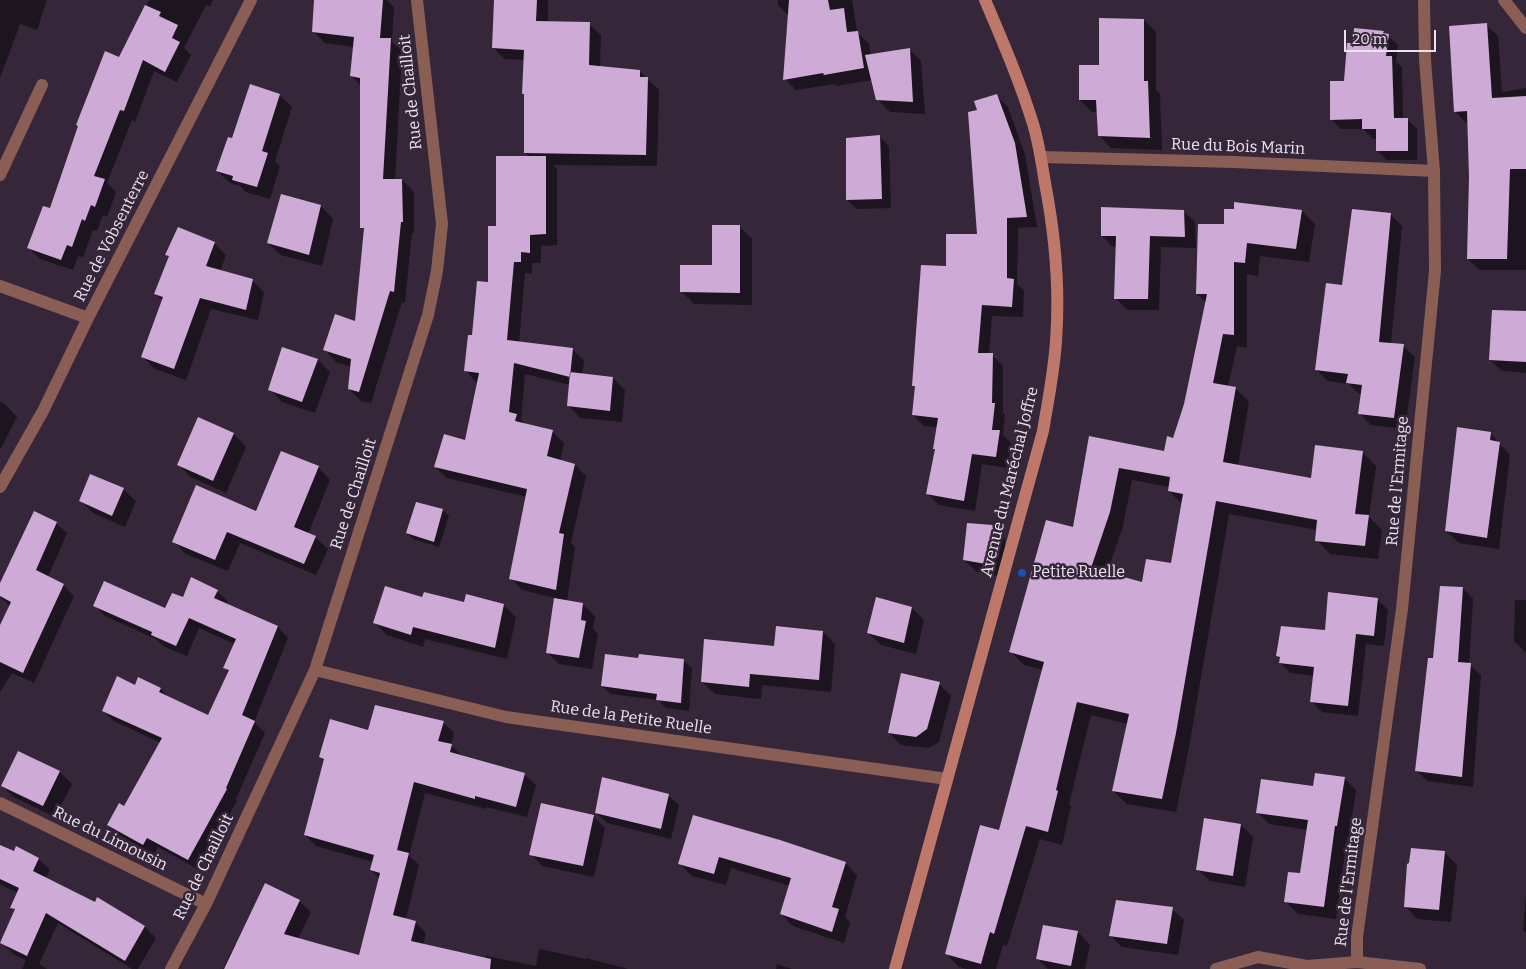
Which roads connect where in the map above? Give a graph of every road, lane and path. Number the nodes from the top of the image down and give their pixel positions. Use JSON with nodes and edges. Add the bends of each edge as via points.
{"nodes":[{"id":1,"x":251,"y":0,"type":"edge"},
{"id":2,"x":417,"y":0,"type":"edge"},
{"id":3,"x":985,"y":0,"type":"edge"},
{"id":4,"x":1424,"y":0,"type":"edge"},
{"id":5,"x":1504,"y":0,"type":"edge"},
{"id":6,"x":1526,"y":28,"type":"edge"},
{"id":7,"x":42,"y":84,"type":"dead end"},
{"id":8,"x":1041,"y":157,"type":"junction"},
{"id":9,"x":1434,"y":171,"type":"junction"},
{"id":10,"x":0,"y":175,"type":"edge"},
{"id":11,"x":0,"y":286,"type":"edge"},
{"id":12,"x":88,"y":318,"type":"junction"},
{"id":13,"x":0,"y":487,"type":"edge"},
{"id":14,"x":315,"y":670,"type":"junction"},
{"id":15,"x":947,"y":779,"type":"junction"},
{"id":16,"x":0,"y":803,"type":"edge"},
{"id":17,"x":206,"y":904,"type":"junction"},
{"id":18,"x":1357,"y":962,"type":"junction"},
{"id":19,"x":1307,"y":968,"type":"edge"},
{"id":20,"x":171,"y":969,"type":"edge"},
{"id":21,"x":895,"y":969,"type":"edge"},
{"id":22,"x":1216,"y":969,"type":"edge"},
{"id":23,"x":1420,"y":969,"type":"edge"}],
"edges":[{"from":1,"to":12,"type":"street","name":"Rue de Vobsenterre"},
{"from":2,"to":14,"type":"street","name":"Rue de Chailloit","via":[[442,224],[437,271],[425,325]]},
{"from":3,"to":8,"type":"street","name":"Avenue du Maréchal Joffre","via":[[1024,98]]},
{"from":4,"to":9,"type":"street","name":"Rue de l'Ermitage","via":[[1424,60]]},
{"from":5,"to":6,"type":"street"},
{"from":7,"to":10,"type":"street"},
{"from":8,"to":9,"type":"street","name":"Rue du Bois Marin"},
{"from":8,"to":15,"type":"street","name":"Avenue du Maréchal Joffre","via":[[1058,280],[1052,383],[1040,440]]},
{"from":9,"to":18,"type":"street","name":"Rue de l'Ermitage","via":[[1435,270],[1402,610],[1357,937]]},
{"from":11,"to":12,"type":"street"},
{"from":12,"to":13,"type":"street","name":"Rue de Vobsenterre","via":[[43,412]]},
{"from":14,"to":15,"type":"street","name":"Rue de la Petite Ruelle","via":[[506,717]]},
{"from":14,"to":17,"type":"street","name":"Rue de Chailloit"},
{"from":15,"to":21,"type":"street","name":"Avenue du Maréchal Joffre"},
{"from":16,"to":17,"type":"street","name":"Rue du Limousin"},
{"from":17,"to":20,"type":"street","name":"Rue de Chailloit"},
{"from":18,"to":19,"type":"street"},
{"from":18,"to":23,"type":"street"},
{"from":19,"to":22,"type":"street","via":[[1258,957]]}]}
